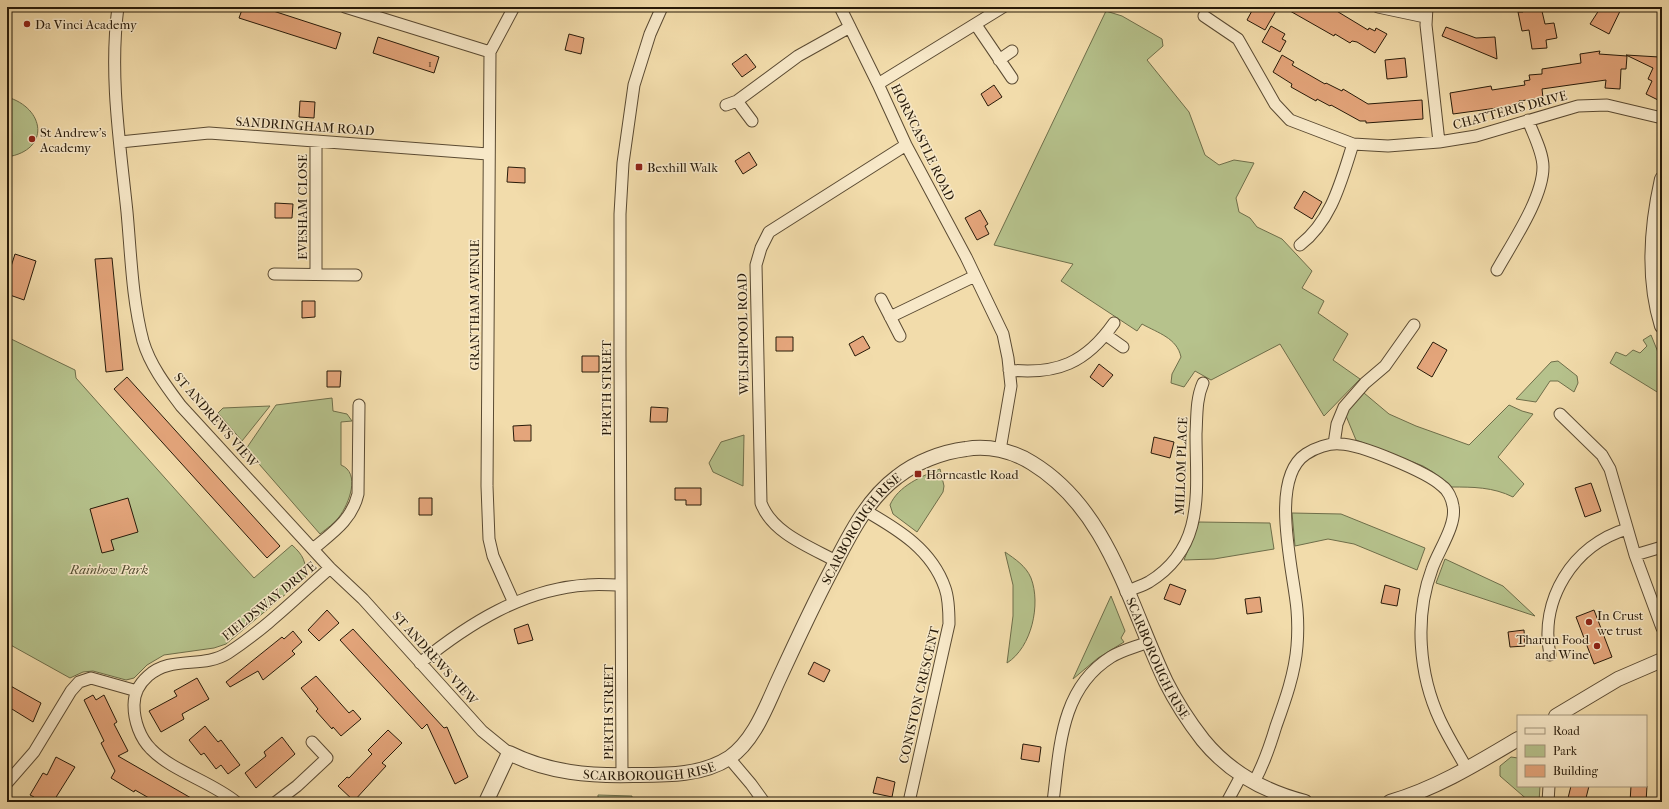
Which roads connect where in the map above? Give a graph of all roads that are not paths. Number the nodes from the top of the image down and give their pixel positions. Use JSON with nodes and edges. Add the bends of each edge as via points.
{"nodes":[{"id":1,"x":118,"y":7,"type":"edge"},
{"id":2,"x":346,"y":7,"type":"edge"},
{"id":3,"x":514,"y":7,"type":"edge"},
{"id":4,"x":662,"y":7,"type":"edge"},
{"id":5,"x":840,"y":7,"type":"edge"},
{"id":6,"x":1003,"y":7,"type":"edge"},
{"id":7,"x":1378,"y":7,"type":"edge"},
{"id":8,"x":1426,"y":12,"type":"edge"},
{"id":9,"x":1204,"y":16,"type":"dead end"},
{"id":10,"x":976,"y":25,"type":"junction"},
{"id":11,"x":850,"y":27,"type":"junction"},
{"id":12,"x":1012,"y":51,"type":"dead end"},
{"id":13,"x":490,"y":52,"type":"junction"},
{"id":14,"x":999,"y":60,"type":"junction"},
{"id":15,"x":1012,"y":78,"type":"dead end"},
{"id":16,"x":878,"y":84,"type":"junction"},
{"id":17,"x":737,"y":101,"type":"junction"},
{"id":18,"x":726,"y":105,"type":"dead end"},
{"id":19,"x":1662,"y":118,"type":"edge"},
{"id":20,"x":1528,"y":120,"type":"junction"},
{"id":21,"x":752,"y":121,"type":"dead end"},
{"id":22,"x":316,"y":141,"type":"junction"},
{"id":23,"x":120,"y":142,"type":"junction"},
{"id":24,"x":1439,"y":142,"type":"junction"},
{"id":25,"x":1353,"y":144,"type":"junction"},
{"id":26,"x":906,"y":145,"type":"junction"},
{"id":27,"x":488,"y":154,"type":"junction"},
{"id":28,"x":1662,"y":179,"type":"edge"},
{"id":29,"x":1300,"y":245,"type":"dead end"},
{"id":30,"x":1497,"y":270,"type":"dead end"},
{"id":31,"x":316,"y":273,"type":"junction"},
{"id":32,"x":274,"y":274,"type":"dead end"},
{"id":33,"x":356,"y":275,"type":"dead end"},
{"id":34,"x":975,"y":276,"type":"junction"},
{"id":35,"x":881,"y":299,"type":"dead end"},
{"id":36,"x":890,"y":317,"type":"junction"},
{"id":37,"x":1114,"y":323,"type":"dead end"},
{"id":38,"x":1414,"y":325,"type":"dead end"},
{"id":39,"x":1662,"y":326,"type":"edge"},
{"id":40,"x":1106,"y":335,"type":"junction"},
{"id":41,"x":900,"y":336,"type":"dead end"},
{"id":42,"x":1124,"y":347,"type":"dead end"},
{"id":43,"x":1009,"y":370,"type":"junction"},
{"id":44,"x":1203,"y":383,"type":"dead end"},
{"id":45,"x":359,"y":405,"type":"dead end"},
{"id":46,"x":1560,"y":414,"type":"dead end"},
{"id":47,"x":1334,"y":444,"type":"junction"},
{"id":48,"x":1000,"y":450,"type":"junction"},
{"id":49,"x":866,"y":511,"type":"junction"},
{"id":50,"x":1627,"y":530,"type":"junction"},
{"id":51,"x":1662,"y":547,"type":"edge"},
{"id":52,"x":313,"y":549,"type":"junction"},
{"id":53,"x":1635,"y":555,"type":"junction"},
{"id":54,"x":836,"y":561,"type":"junction"},
{"id":55,"x":330,"y":568,"type":"junction"},
{"id":56,"x":621,"y":585,"type":"junction"},
{"id":57,"x":1126,"y":592,"type":"junction"},
{"id":58,"x":514,"y":603,"type":"junction"},
{"id":59,"x":1662,"y":628,"type":"edge"},
{"id":60,"x":1148,"y":642,"type":"junction"},
{"id":61,"x":1550,"y":655,"type":"dead end"},
{"id":62,"x":1662,"y":660,"type":"edge"},
{"id":63,"x":420,"y":663,"type":"junction"},
{"id":64,"x":137,"y":691,"type":"junction"},
{"id":65,"x":1558,"y":715,"type":"edge"},
{"id":66,"x":1517,"y":740,"type":"edge"},
{"id":67,"x":312,"y":742,"type":"dead end"},
{"id":68,"x":509,"y":753,"type":"junction"},
{"id":69,"x":728,"y":758,"type":"junction"},
{"id":70,"x":1467,"y":770,"type":"junction"},
{"id":71,"x":1242,"y":774,"type":"junction"},
{"id":72,"x":622,"y":775,"type":"junction"},
{"id":73,"x":1254,"y":782,"type":"junction"},
{"id":74,"x":7,"y":783,"type":"edge"},
{"id":75,"x":1549,"y":787,"type":"edge"},
{"id":76,"x":236,"y":802,"type":"edge"},
{"id":77,"x":276,"y":802,"type":"edge"},
{"id":78,"x":486,"y":802,"type":"edge"},
{"id":79,"x":764,"y":802,"type":"edge"},
{"id":80,"x":909,"y":802,"type":"edge"},
{"id":81,"x":1053,"y":802,"type":"edge"},
{"id":82,"x":1227,"y":802,"type":"edge"},
{"id":83,"x":1305,"y":802,"type":"edge"},
{"id":84,"x":1390,"y":802,"type":"edge"},
{"id":85,"x":1548,"y":802,"type":"edge"}],
"edges":[{"from":1,"to":23,"type":"street","name":"ST ANDREWS VIEW","via":[[114,38],[114,84]]},
{"from":2,"to":13,"type":"street"},
{"from":3,"to":13,"type":"street","name":"GRANTHAM AVENUE"},
{"from":4,"to":56,"type":"street","name":"PERTH STREET","via":[[650,34],[634,85],[623,163],[620,214]]},
{"from":5,"to":11,"type":"street","name":"HORNCASTLE ROAD"},
{"from":6,"to":10,"type":"street"},
{"from":7,"to":8,"type":"street"},
{"from":8,"to":24,"type":"street"},
{"from":9,"to":25,"type":"street","name":"CHATTERIS DRIVE","via":[[1238,39],[1275,104],[1290,120]]},
{"from":10,"to":14,"type":"street"},
{"from":10,"to":16,"type":"street"},
{"from":11,"to":16,"type":"street","name":"HORNCASTLE ROAD"},
{"from":11,"to":17,"type":"street","via":[[798,56]]},
{"from":12,"to":14,"type":"street"},
{"from":13,"to":27,"type":"street","name":"GRANTHAM AVENUE"},
{"from":14,"to":15,"type":"street"},
{"from":16,"to":26,"type":"street","name":"HORNCASTLE ROAD"},
{"from":17,"to":18,"type":"street"},
{"from":17,"to":21,"type":"street"},
{"from":19,"to":20,"type":"street","name":"CHATTERIS DRIVE","via":[[1595,105],[1578,106]]},
{"from":20,"to":24,"type":"street","name":"CHATTERIS DRIVE","via":[[1476,136]]},
{"from":20,"to":30,"type":"street","via":[[1542,160],[1541,184],[1536,199]]},
{"from":22,"to":23,"type":"street","name":"SANDRINGHAM ROAD","via":[[209,133]]},
{"from":22,"to":27,"type":"street","name":"SANDRINGHAM ROAD"},
{"from":22,"to":31,"type":"street","name":"EVESHAM CLOSE"},
{"from":23,"to":52,"type":"street","name":"ST ANDREWS VIEW","via":[[135,296],[148,355],[163,383],[181,406]]},
{"from":24,"to":25,"type":"street","name":"CHATTERIS DRIVE","via":[[1388,146]]},
{"from":25,"to":29,"type":"street","via":[[1335,199],[1314,234]]},
{"from":26,"to":34,"type":"street","name":"HORNCASTLE ROAD"},
{"from":26,"to":54,"type":"street","name":"WELSHPOOL ROAD","via":[[769,232],[756,265],[761,503],[768,517],[778,527]]},
{"from":27,"to":58,"type":"street","name":"GRANTHAM AVENUE","via":[[487,521],[493,556]]},
{"from":28,"to":39,"type":"street","via":[[1654,220],[1652,268],[1653,291]]},
{"from":31,"to":32,"type":"street"},
{"from":31,"to":33,"type":"street"},
{"from":34,"to":36,"type":"street"},
{"from":34,"to":43,"type":"street","name":"HORNCASTLE ROAD","via":[[1003,334]]},
{"from":35,"to":36,"type":"street"},
{"from":36,"to":41,"type":"street"},
{"from":37,"to":40,"type":"street"},
{"from":38,"to":47,"type":"street","via":[[1384,366],[1344,407],[1337,424]]},
{"from":40,"to":42,"type":"street"},
{"from":40,"to":43,"type":"street","via":[[1087,354],[1069,365],[1042,371]]},
{"from":43,"to":48,"type":"street","name":"HORNCASTLE ROAD","via":[[1011,386]]},
{"from":44,"to":57,"type":"street","name":"MILLOM PLACE","via":[[1197,403],[1196,502],[1193,526],[1172,562],[1148,582]]},
{"from":45,"to":52,"type":"street","via":[[356,503],[342,525]]},
{"from":46,"to":50,"type":"street","via":[[1602,455],[1610,469]]},
{"from":47,"to":70,"type":"street","via":[[1358,447],[1400,463],[1437,482],[1451,499],[1454,510],[1452,523],[1431,570],[1424,596],[1421,642],[1424,670],[1432,699],[1441,722]]},
{"from":47,"to":73,"type":"street","via":[[1303,455],[1287,485],[1285,508],[1297,610],[1296,657],[1266,757]]},
{"from":48,"to":49,"type":"street","name":"SCARBOROUGH RISE","via":[[975,448],[938,455],[898,476]]},
{"from":48,"to":57,"type":"street","name":"SCARBOROUGH RISE","via":[[1028,460],[1071,495],[1094,524],[1119,572]]},
{"from":49,"to":54,"type":"street","name":"SCARBOROUGH RISE"},
{"from":49,"to":80,"type":"street","name":"CONISTON CRESCENT","via":[[913,541],[928,556],[946,588],[948,600],[949,624]]},
{"from":50,"to":53,"type":"street"},
{"from":50,"to":61,"type":"street","via":[[1612,534],[1594,544],[1567,572],[1550,610],[1547,641]]},
{"from":51,"to":53,"type":"street"},
{"from":52,"to":55,"type":"street","name":"ST ANDREWS VIEW"},
{"from":53,"to":59,"type":"street"},
{"from":54,"to":69,"type":"street","name":"SCARBOROUGH RISE","via":[[763,713],[748,738]]},
{"from":55,"to":63,"type":"street","name":"ST ANDREWS VIEW","via":[[363,599]]},
{"from":55,"to":64,"type":"street","name":"FIELDSWAY DRIVE","via":[[259,630],[226,654],[214,659],[167,664],[143,680]]},
{"from":56,"to":58,"type":"street","via":[[568,588]]},
{"from":56,"to":72,"type":"street","name":"PERTH STREET"},
{"from":57,"to":60,"type":"street","name":"SCARBOROUGH RISE"},
{"from":58,"to":63,"type":"street","via":[[478,620]]},
{"from":60,"to":71,"type":"street","name":"SCARBOROUGH RISE","via":[[1166,682],[1190,722],[1210,747]]},
{"from":60,"to":81,"type":"street","via":[[1113,656],[1101,664],[1076,692],[1065,720]]},
{"from":62,"to":65,"type":"street","via":[[1618,679]]},
{"from":63,"to":68,"type":"street","name":"ST ANDREWS VIEW","via":[[482,731]]},
{"from":64,"to":74,"type":"street","via":[[92,678],[79,682],[34,752]]},
{"from":64,"to":76,"type":"street","name":"FIELDSWAY DRIVE","via":[[134,715],[143,739],[152,750],[164,760]]},
{"from":66,"to":70,"type":"street"},
{"from":67,"to":77,"type":"street","via":[[327,758]]},
{"from":68,"to":72,"type":"street","name":"SCARBOROUGH RISE","via":[[558,771]]},
{"from":68,"to":78,"type":"street"},
{"from":69,"to":72,"type":"street","name":"SCARBOROUGH RISE","via":[[706,769],[672,775]]},
{"from":69,"to":79,"type":"street"},
{"from":70,"to":84,"type":"street","via":[[1428,789]]},
{"from":71,"to":73,"type":"street","name":"SCARBOROUGH RISE"},
{"from":71,"to":82,"type":"street"},
{"from":73,"to":83,"type":"street","name":"SCARBOROUGH RISE","via":[[1267,790]]},
{"from":75,"to":85,"type":"street"}]}
